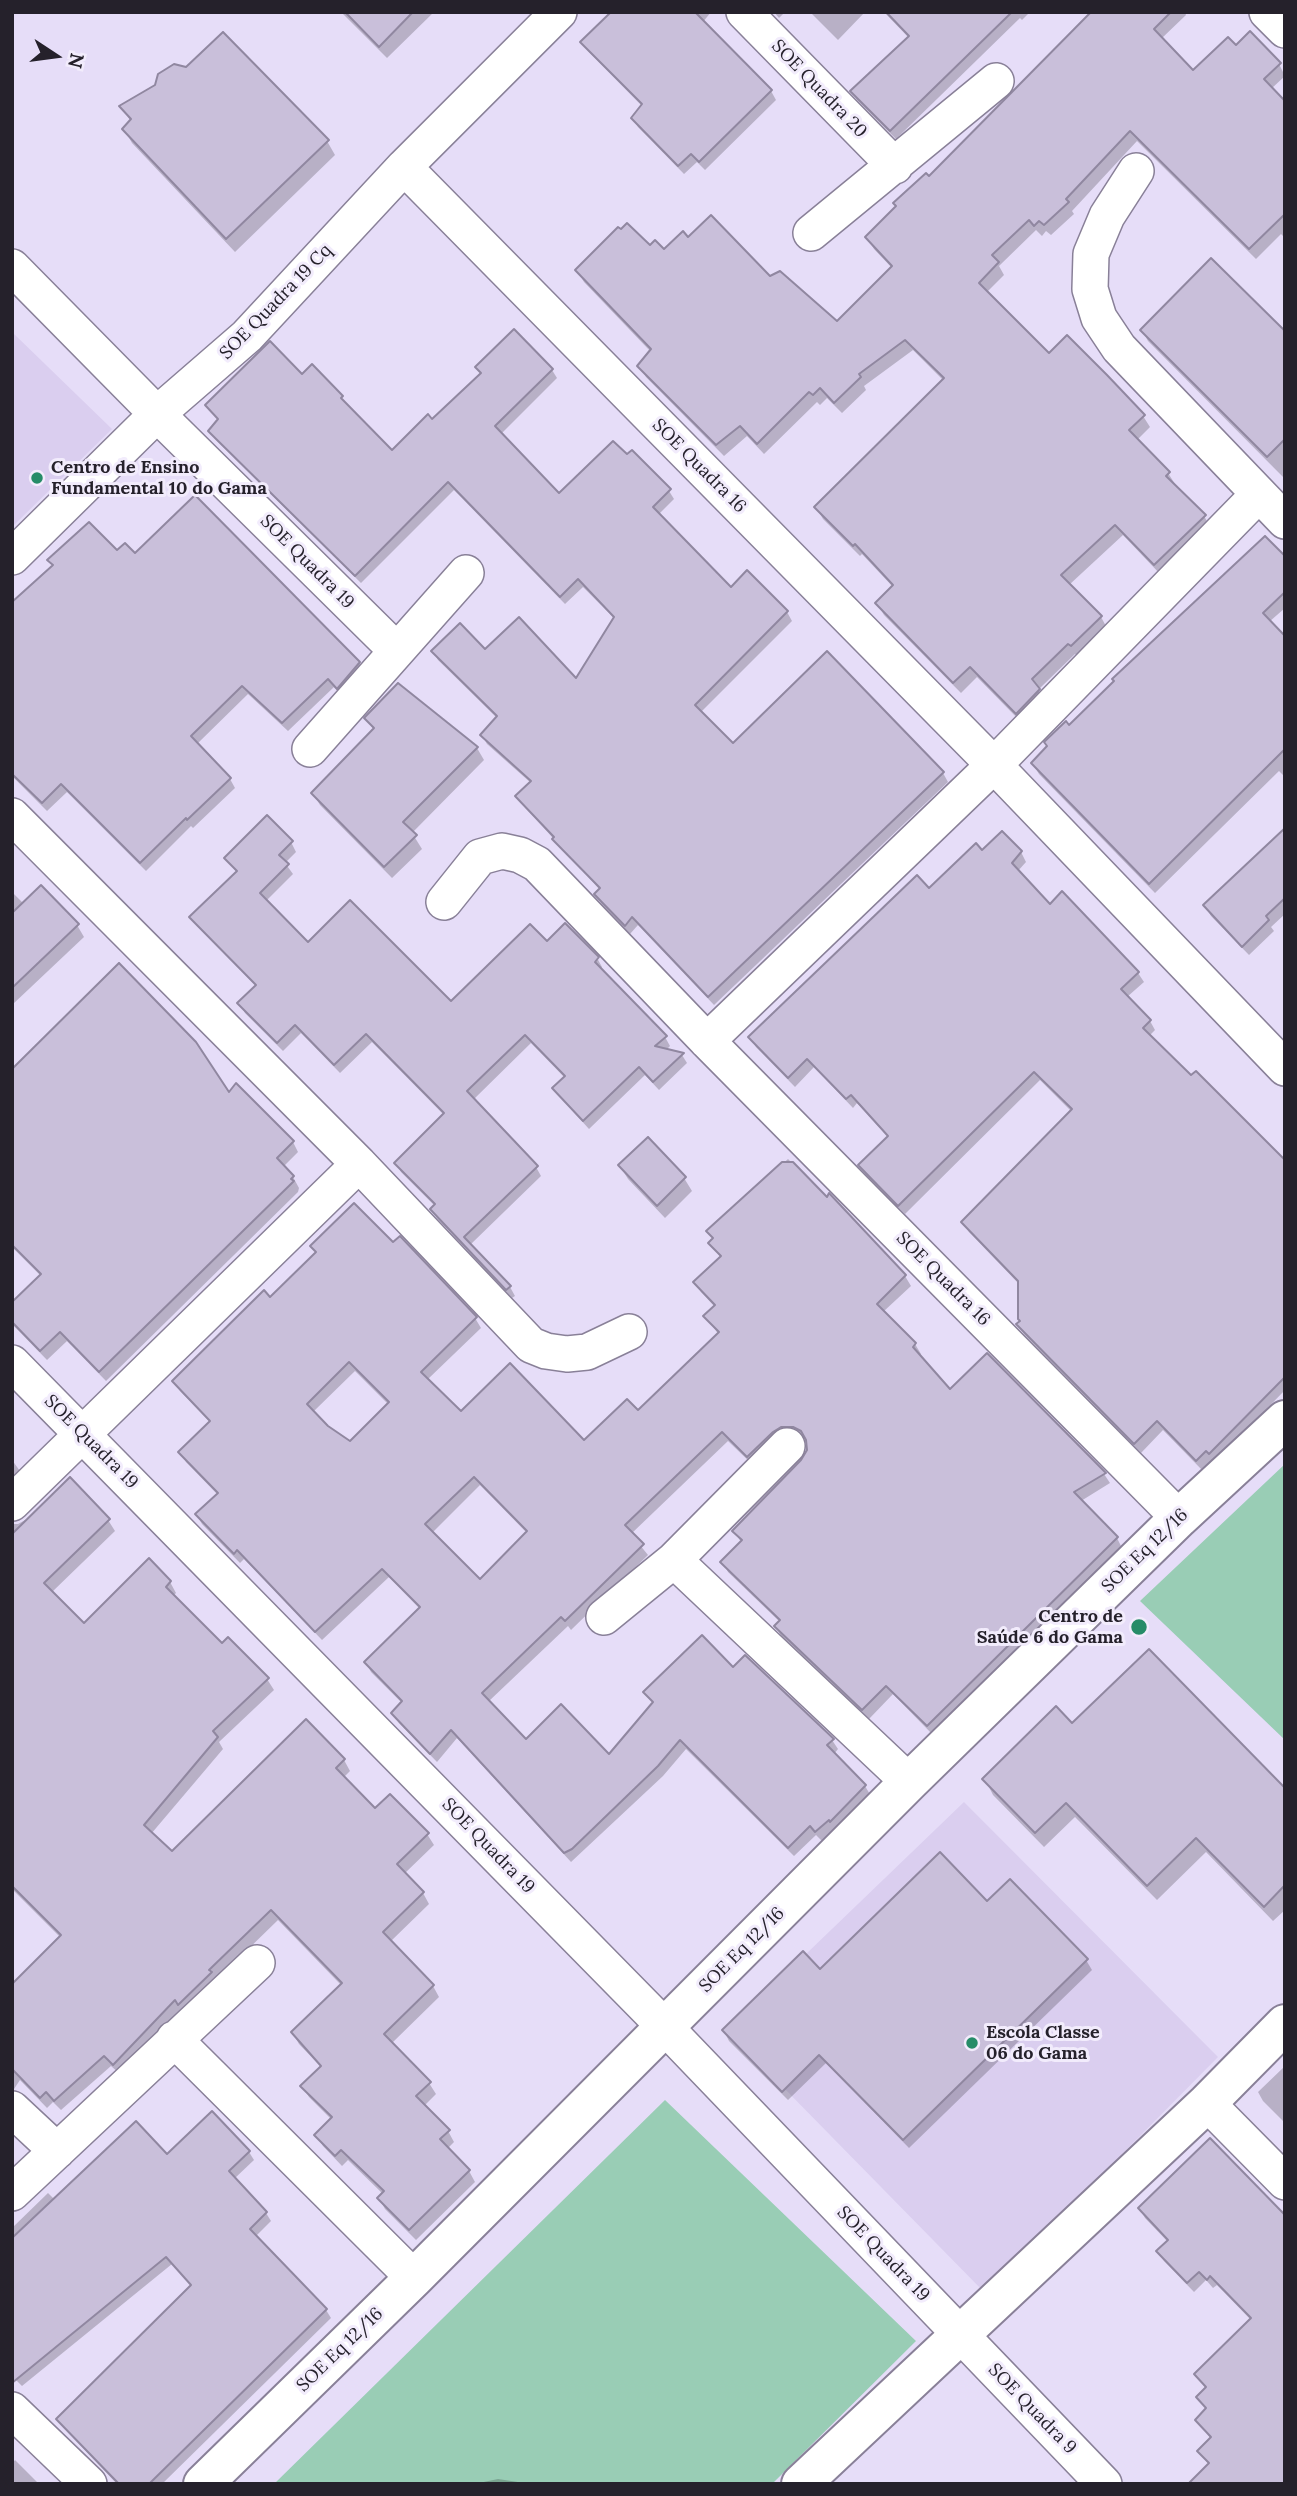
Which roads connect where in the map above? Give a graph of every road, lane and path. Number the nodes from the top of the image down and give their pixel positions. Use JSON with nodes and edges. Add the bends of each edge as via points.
{"nodes":[{"id":1,"x":559,"y":12,"type":"edge"},
{"id":2,"x":744,"y":12,"type":"edge"},
{"id":3,"x":1267,"y":12,"type":"edge"},
{"id":4,"x":1285,"y":30,"type":"edge"},
{"id":5,"x":996,"y":81,"type":"dead end"},
{"id":6,"x":895,"y":166,"type":"junction"},
{"id":7,"x":404,"y":167,"type":"junction"},
{"id":8,"x":1136,"y":171,"type":"dead end"},
{"id":9,"x":811,"y":233,"type":"dead end"},
{"id":10,"x":12,"y":267,"type":"edge"},
{"id":11,"x":157,"y":414,"type":"junction"},
{"id":12,"x":1258,"y":495,"type":"junction"},
{"id":13,"x":1285,"y":522,"type":"edge"},
{"id":14,"x":12,"y":557,"type":"edge"},
{"id":15,"x":466,"y":573,"type":"dead end"},
{"id":16,"x":396,"y":650,"type":"junction"},
{"id":17,"x":310,"y":749,"type":"dead end"},
{"id":18,"x":994,"y":765,"type":"junction"},
{"id":19,"x":12,"y":816,"type":"edge"},
{"id":20,"x":444,"y":902,"type":"dead end"},
{"id":21,"x":707,"y":1041,"type":"junction"},
{"id":22,"x":1285,"y":1068,"type":"edge"},
{"id":23,"x":359,"y":1164,"type":"junction"},
{"id":24,"x":629,"y":1332,"type":"dead end"},
{"id":25,"x":12,"y":1363,"type":"edge"},
{"id":26,"x":1285,"y":1420,"type":"edge"},
{"id":27,"x":83,"y":1434,"type":"junction"},
{"id":28,"x":787,"y":1446,"type":"dead end"},
{"id":29,"x":12,"y":1503,"type":"edge"},
{"id":30,"x":1179,"y":1518,"type":"junction"},
{"id":31,"x":674,"y":1560,"type":"junction"},
{"id":32,"x":604,"y":1617,"type":"dead end"},
{"id":33,"x":909,"y":1782,"type":"junction"},
{"id":34,"x":257,"y":1963,"type":"dead end"},
{"id":35,"x":1285,"y":2024,"type":"edge"},
{"id":36,"x":665,"y":2027,"type":"junction"},
{"id":37,"x":174,"y":2039,"type":"junction"},
{"id":38,"x":1207,"y":2103,"type":"junction"},
{"id":39,"x":12,"y":2109,"type":"edge"},
{"id":40,"x":57,"y":2151,"type":"junction"},
{"id":41,"x":1285,"y":2182,"type":"edge"},
{"id":42,"x":12,"y":2193,"type":"edge"},
{"id":43,"x":414,"y":2278,"type":"junction"},
{"id":44,"x":960,"y":2334,"type":"junction"},
{"id":45,"x":12,"y":2410,"type":"edge"},
{"id":46,"x":89,"y":2484,"type":"edge"},
{"id":47,"x":204,"y":2484,"type":"edge"},
{"id":48,"x":801,"y":2484,"type":"edge"},
{"id":49,"x":1104,"y":2484,"type":"edge"}],
"edges":[{"from":1,"to":7,"type":"street","name":"SOE Quadra 19 Cq"},
{"from":2,"to":6,"type":"street","name":"SOE Quadra 20"},
{"from":3,"to":4,"type":"street"},
{"from":5,"to":6,"type":"street"},
{"from":6,"to":9,"type":"street"},
{"from":7,"to":11,"type":"street","name":"SOE Quadra 19 Cq","via":[[247,336]]},
{"from":7,"to":18,"type":"street","name":"SOE Quadra 16"},
{"from":8,"to":12,"type":"street","via":[[1107,216],[1091,254],[1090,289],[1099,318],[1119,348]]},
{"from":10,"to":11,"type":"street","name":"SOE Quadra 19"},
{"from":11,"to":14,"type":"street","name":"SOE Quadra 19 Cq"},
{"from":11,"to":16,"type":"street","name":"SOE Quadra 19"},
{"from":12,"to":13,"type":"street"},
{"from":12,"to":18,"type":"street"},
{"from":15,"to":16,"type":"street"},
{"from":16,"to":17,"type":"street"},
{"from":18,"to":21,"type":"street"},
{"from":18,"to":22,"type":"street","name":"SOE Quadra 16"},
{"from":19,"to":23,"type":"street"},
{"from":20,"to":21,"type":"street","name":"SOE Quadra 16","via":[[480,857],[502,850],[520,855],[537,864]]},
{"from":21,"to":30,"type":"street","name":"SOE Quadra 16"},
{"from":23,"to":24,"type":"street","via":[[531,1345],[567,1354],[587,1352]]},
{"from":23,"to":27,"type":"street"},
{"from":25,"to":27,"type":"street","name":"SOE Quadra 19"},
{"from":26,"to":30,"type":"street","name":"SOE Eq 12/16"},
{"from":27,"to":29,"type":"street"},
{"from":27,"to":36,"type":"street","name":"SOE Quadra 19"},
{"from":28,"to":31,"type":"street"},
{"from":30,"to":33,"type":"street","name":"SOE Eq 12/16"},
{"from":31,"to":32,"type":"street"},
{"from":31,"to":33,"type":"street"},
{"from":33,"to":36,"type":"street","name":"SOE Eq 12/16"},
{"from":34,"to":37,"type":"street"},
{"from":35,"to":38,"type":"street"},
{"from":36,"to":43,"type":"street","name":"SOE Eq 12/16"},
{"from":36,"to":44,"type":"street","name":"SOE Quadra 19"},
{"from":37,"to":40,"type":"street"},
{"from":37,"to":43,"type":"street"},
{"from":38,"to":41,"type":"street"},
{"from":38,"to":44,"type":"street"},
{"from":39,"to":40,"type":"street"},
{"from":40,"to":42,"type":"street"},
{"from":43,"to":47,"type":"street","name":"SOE Eq 12/16"},
{"from":44,"to":48,"type":"street"},
{"from":44,"to":49,"type":"street","name":"SOE Quadra 9"},
{"from":45,"to":46,"type":"street"}]}
